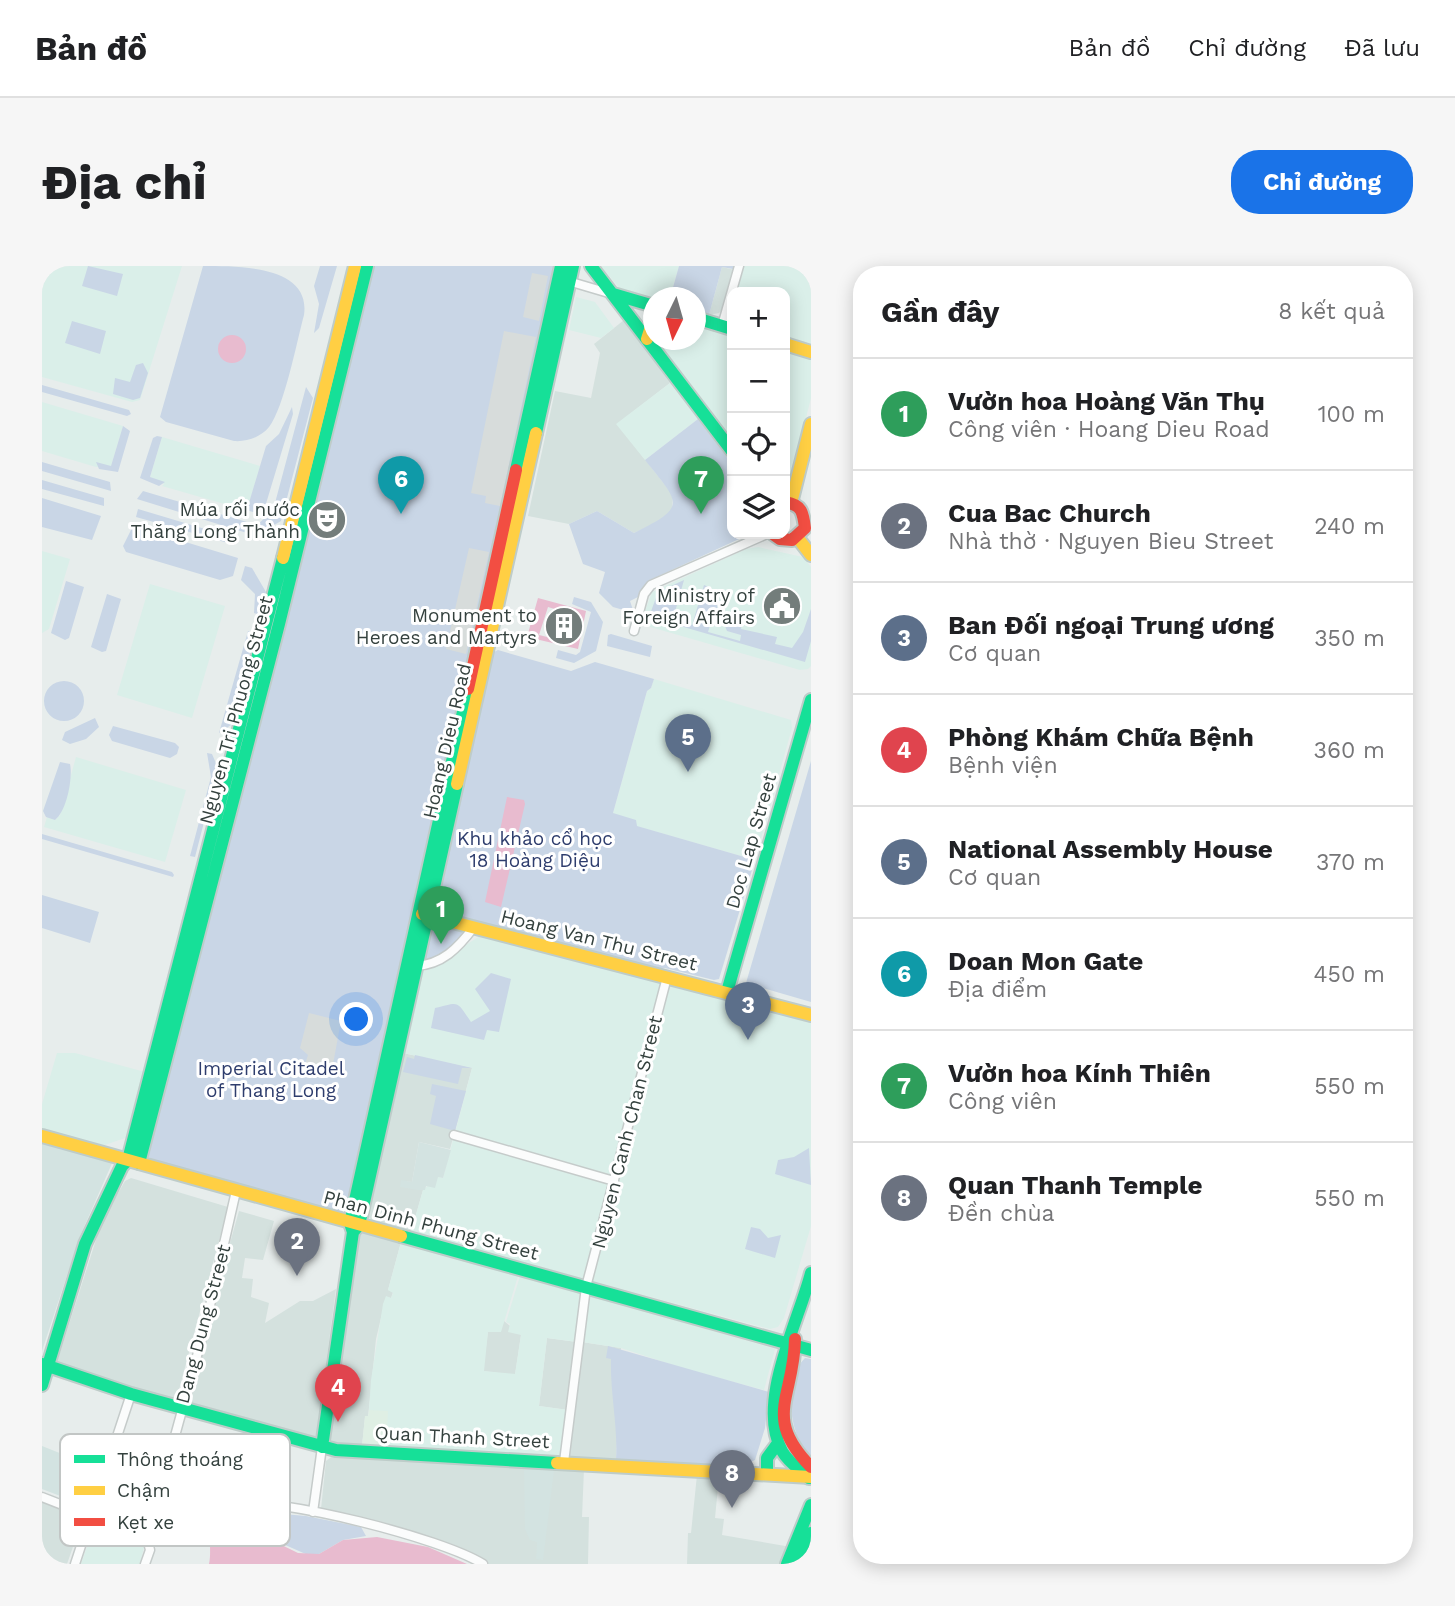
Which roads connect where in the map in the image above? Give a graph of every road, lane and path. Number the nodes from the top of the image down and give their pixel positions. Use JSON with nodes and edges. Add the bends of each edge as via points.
{"nodes":[{"id":1,"x":355,"y":266,"type":"edge"},
{"id":2,"x":367,"y":266,"type":"edge"},
{"id":3,"x":573,"y":266,"type":"edge"},
{"id":4,"x":591,"y":266,"type":"edge"},
{"id":5,"x":739,"y":266,"type":"edge"},
{"id":6,"x":563,"y":276,"type":"edge"},
{"id":7,"x":735,"y":287,"type":"edge"},
{"id":8,"x":612,"y":294,"type":"junction"},
{"id":9,"x":643,"y":303,"type":"edge"},
{"id":10,"x":706,"y":321,"type":"edge"},
{"id":11,"x":727,"y":328,"type":"edge"},
{"id":12,"x":643,"y":334,"type":"edge"},
{"id":13,"x":790,"y":346,"type":"edge"},
{"id":14,"x":655,"y":350,"type":"edge"},
{"id":15,"x":811,"y":352,"type":"edge"},
{"id":16,"x":334,"y":378,"type":"junction"},
{"id":17,"x":811,"y":424,"type":"edge"},
{"id":18,"x":727,"y":445,"type":"edge"},
{"id":19,"x":790,"y":495,"type":"edge"},
{"id":20,"x":790,"y":503,"type":"edge"},
{"id":21,"x":807,"y":510,"type":"edge"},
{"id":22,"x":797,"y":537,"type":"junction"},
{"id":23,"x":756,"y":539,"type":"edge"},
{"id":24,"x":790,"y":539,"type":"edge"},
{"id":25,"x":811,"y":555,"type":"edge"},
{"id":26,"x":634,"y":631,"type":"dead end"},
{"id":27,"x":811,"y":700,"type":"edge"},
{"id":28,"x":423,"y":914,"type":"junction"},
{"id":29,"x":474,"y":927,"type":"junction"},
{"id":30,"x":412,"y":966,"type":"junction"},
{"id":31,"x":667,"y":977,"type":"junction"},
{"id":32,"x":727,"y":992,"type":"junction"},
{"id":33,"x":811,"y":1015,"type":"edge"},
{"id":34,"x":454,"y":1135,"type":"dead end"},
{"id":35,"x":42,"y":1136,"type":"edge"},
{"id":36,"x":133,"y":1162,"type":"junction"},
{"id":37,"x":614,"y":1181,"type":"junction"},
{"id":38,"x":236,"y":1191,"type":"junction"},
{"id":39,"x":354,"y":1227,"type":"junction"},
{"id":40,"x":811,"y":1273,"type":"edge"},
{"id":41,"x":586,"y":1287,"type":"junction"},
{"id":42,"x":791,"y":1345,"type":"junction"},
{"id":43,"x":811,"y":1350,"type":"edge"},
{"id":44,"x":45,"y":1365,"type":"edge"},
{"id":45,"x":42,"y":1385,"type":"edge"},
{"id":46,"x":131,"y":1394,"type":"junction"},
{"id":47,"x":181,"y":1408,"type":"junction"},
{"id":48,"x":118,"y":1434,"type":"edge"},
{"id":49,"x":174,"y":1434,"type":"edge"},
{"id":50,"x":275,"y":1434,"type":"edge"},
{"id":51,"x":290,"y":1438,"type":"edge"},
{"id":52,"x":778,"y":1443,"type":"junction"},
{"id":53,"x":322,"y":1447,"type":"junction"},
{"id":54,"x":564,"y":1462,"type":"junction"},
{"id":55,"x":767,"y":1474,"type":"junction"},
{"id":56,"x":810,"y":1476,"type":"edge"},
{"id":57,"x":42,"y":1497,"type":"edge"},
{"id":58,"x":60,"y":1504,"type":"edge"},
{"id":59,"x":811,"y":1505,"type":"edge"},
{"id":60,"x":290,"y":1508,"type":"edge"},
{"id":61,"x":313,"y":1512,"type":"junction"},
{"id":62,"x":811,"y":1533,"type":"edge"},
{"id":63,"x":81,"y":1546,"type":"edge"},
{"id":64,"x":149,"y":1546,"type":"edge"},
{"id":65,"x":75,"y":1564,"type":"edge"},
{"id":66,"x":145,"y":1564,"type":"edge"},
{"id":67,"x":483,"y":1564,"type":"edge"},
{"id":68,"x":787,"y":1564,"type":"edge"},
{"id":69,"x":796,"y":1564,"type":"edge"}],
"edges":[{"from":1,"to":16,"type":"street","name":"Nguyen Tri Phuong Street"},
{"from":2,"to":16,"type":"street","name":"Nguyen Tri Phuong Street"},
{"from":3,"to":6,"type":"street","name":"Hoang Dieu Road"},
{"from":4,"to":8,"type":"street"},
{"from":5,"to":7,"type":"street"},
{"from":6,"to":8,"type":"street"},
{"from":6,"to":28,"type":"street","name":"Hoang Dieu Road"},
{"from":8,"to":9,"type":"street"},
{"from":8,"to":12,"type":"street"},
{"from":10,"to":11,"type":"street"},
{"from":13,"to":15,"type":"street"},
{"from":14,"to":18,"type":"street"},
{"from":16,"to":36,"type":"street","name":"Nguyen Tri Phuong Street"},
{"from":17,"to":19,"type":"street"},
{"from":20,"to":21,"type":"street"},
{"from":21,"to":22,"type":"street"},
{"from":22,"to":24,"type":"street"},
{"from":22,"to":25,"type":"street"},
{"from":23,"to":26,"type":"street","via":[[651,585]]},
{"from":27,"to":32,"type":"street","name":"Doc Lap Street"},
{"from":28,"to":29,"type":"street","name":"Hoang Van Thu Street"},
{"from":28,"to":30,"type":"street","name":"Hoang Dieu Road"},
{"from":29,"to":30,"type":"street","via":[[450,954]]},
{"from":29,"to":31,"type":"street","name":"Hoang Van Thu Street"},
{"from":30,"to":39,"type":"street","name":"Hoang Dieu Road"},
{"from":31,"to":32,"type":"street","name":"Hoang Van Thu Street"},
{"from":31,"to":37,"type":"street","name":"Nguyen Canh Chan Street"},
{"from":32,"to":33,"type":"street","name":"Hoang Van Thu Street"},
{"from":34,"to":37,"type":"street"},
{"from":35,"to":36,"type":"street","name":"Phan Dinh Phung Street"},
{"from":36,"to":38,"type":"street","name":"Phan Dinh Phung Street"},
{"from":36,"to":44,"type":"street","via":[[118,1176],[85,1244]]},
{"from":37,"to":41,"type":"street","name":"Nguyen Canh Chan Street"},
{"from":38,"to":39,"type":"street","name":"Phan Dinh Phung Street"},
{"from":38,"to":47,"type":"street","name":"Dang Dung Street"},
{"from":39,"to":41,"type":"street","name":"Phan Dinh Phung Street"},
{"from":39,"to":53,"type":"street","name":"Hoang Dieu Road"},
{"from":40,"to":42,"type":"street"},
{"from":41,"to":42,"type":"street","name":"Phan Dinh Phung Street"},
{"from":41,"to":54,"type":"street","name":"Nguyen Canh Chan Street"},
{"from":42,"to":43,"type":"street","name":"Phan Dinh Phung Street"},
{"from":42,"to":52,"type":"street","via":[[773,1411]]},
{"from":42,"to":56,"type":"street","via":[[783,1425]]},
{"from":44,"to":45,"type":"street"},
{"from":44,"to":46,"type":"street","name":"Quan Thanh Street"},
{"from":46,"to":47,"type":"street","name":"Quan Thanh Street"},
{"from":46,"to":48,"type":"street"},
{"from":47,"to":49,"type":"street","name":"Dang Dung Street"},
{"from":47,"to":50,"type":"street","name":"Quan Thanh Street"},
{"from":51,"to":53,"type":"street","name":"Quan Thanh Street"},
{"from":52,"to":55,"type":"street","via":[[766,1458]]},
{"from":52,"to":56,"type":"street","via":[[787,1459]]},
{"from":53,"to":54,"type":"street","name":"Quan Thanh Street"},
{"from":53,"to":61,"type":"street"},
{"from":54,"to":55,"type":"street","name":"Quan Thanh Street"},
{"from":55,"to":56,"type":"street","name":"Quan Thanh Street"},
{"from":57,"to":58,"type":"street"},
{"from":59,"to":68,"type":"street"},
{"from":60,"to":61,"type":"street"},
{"from":61,"to":67,"type":"street","via":[[436,1543]]},
{"from":62,"to":69,"type":"street"},
{"from":63,"to":65,"type":"street"},
{"from":64,"to":66,"type":"street","name":"Dang Dung Street"}]}
